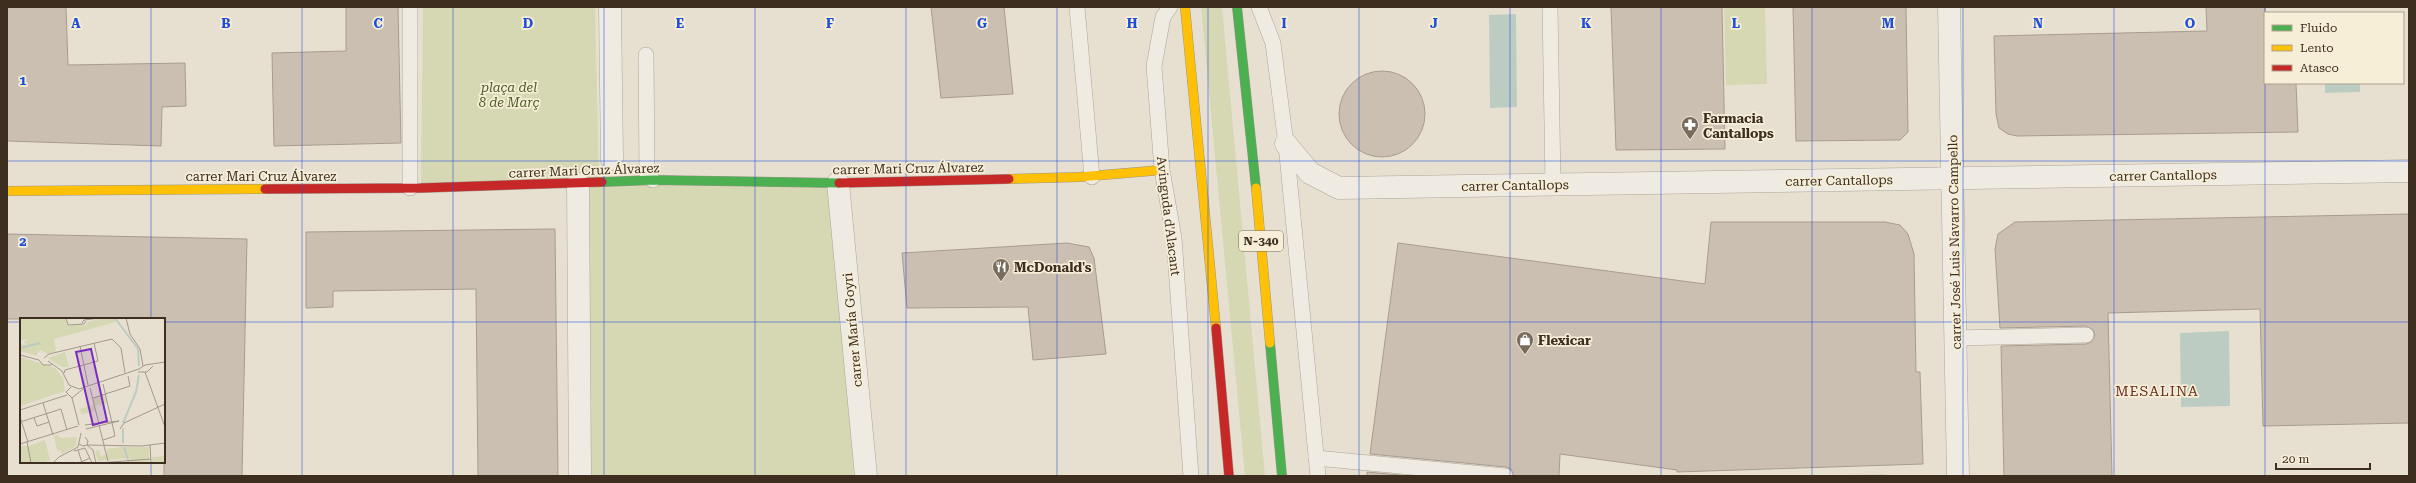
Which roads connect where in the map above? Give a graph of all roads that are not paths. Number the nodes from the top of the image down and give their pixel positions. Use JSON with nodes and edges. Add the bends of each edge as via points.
{"nodes":[{"id":1,"x":410,"y":7,"type":"edge"},
{"id":2,"x":610,"y":7,"type":"edge"},
{"id":3,"x":1077,"y":7,"type":"edge"},
{"id":4,"x":1170,"y":7,"type":"edge"},
{"id":5,"x":1185,"y":7,"type":"edge"},
{"id":6,"x":1237,"y":7,"type":"edge"},
{"id":7,"x":1259,"y":7,"type":"edge"},
{"id":8,"x":1550,"y":7,"type":"edge"},
{"id":9,"x":1949,"y":7,"type":"edge"},
{"id":10,"x":646,"y":55,"type":"dead end"},
{"id":11,"x":1286,"y":144,"type":"junction"},
{"id":12,"x":612,"y":159,"type":"dead end"},
{"id":13,"x":1162,"y":170,"type":"junction"},
{"id":14,"x":2409,"y":171,"type":"edge"},
{"id":15,"x":1092,"y":177,"type":"junction"},
{"id":16,"x":1952,"y":178,"type":"junction"},
{"id":17,"x":653,"y":180,"type":"junction"},
{"id":18,"x":838,"y":183,"type":"junction"},
{"id":19,"x":578,"y":184,"type":"junction"},
{"id":20,"x":1553,"y":184,"type":"junction"},
{"id":21,"x":410,"y":188,"type":"junction"},
{"id":22,"x":7,"y":191,"type":"edge"},
{"id":23,"x":2086,"y":336,"type":"dead end"},
{"id":24,"x":1956,"y":338,"type":"junction"},
{"id":25,"x":1316,"y":458,"type":"junction"},
{"id":26,"x":580,"y":476,"type":"edge"},
{"id":27,"x":866,"y":476,"type":"edge"},
{"id":28,"x":1191,"y":476,"type":"edge"},
{"id":29,"x":1229,"y":476,"type":"edge"},
{"id":30,"x":1282,"y":476,"type":"edge"},
{"id":31,"x":1318,"y":476,"type":"edge"},
{"id":32,"x":1505,"y":476,"type":"edge"},
{"id":33,"x":1958,"y":476,"type":"edge"}],
"edges":[{"from":1,"to":21,"type":"lane"},
{"from":2,"to":12,"type":"street"},
{"from":3,"to":15,"type":"lane"},
{"from":4,"to":13,"type":"lane","name":"Avinguda d'Alacant","via":[[1163,17],[1154,66]]},
{"from":5,"to":29,"type":"main road"},
{"from":6,"to":30,"type":"main road","number":"N-340"},
{"from":7,"to":11,"type":"lane","via":[[1274,43]]},
{"from":8,"to":20,"type":"lane"},
{"from":9,"to":16,"type":"street","name":"carrer José Luis Navarro Campello"},
{"from":10,"to":17,"type":"lane","via":[[647,175]]},
{"from":11,"to":20,"type":"street","name":"carrer Cantallops","via":[[1310,173],[1339,188]]},
{"from":11,"to":25,"type":"lane"},
{"from":13,"to":15,"type":"main road","name":"carrer Mari Cruz Álvarez"},
{"from":13,"to":28,"type":"lane","name":"Avinguda d'Alacant","via":[[1174,238]]},
{"from":14,"to":16,"type":"street","name":"carrer Cantallops"},
{"from":15,"to":18,"type":"main road","name":"carrer Mari Cruz Álvarez"},
{"from":16,"to":20,"type":"street","name":"carrer Cantallops"},
{"from":16,"to":24,"type":"street","name":"carrer José Luis Navarro Campello"},
{"from":17,"to":18,"type":"main road","name":"carrer Mari Cruz Álvarez"},
{"from":17,"to":19,"type":"main road","name":"carrer Mari Cruz Álvarez"},
{"from":18,"to":27,"type":"street","name":"carrer María Goyri"},
{"from":19,"to":21,"type":"main road","name":"carrer Mari Cruz Álvarez"},
{"from":19,"to":26,"type":"street"},
{"from":21,"to":22,"type":"main road","name":"carrer Mari Cruz Álvarez"},
{"from":23,"to":24,"type":"lane"},
{"from":24,"to":33,"type":"street","name":"carrer José Luis Navarro Campello"},
{"from":25,"to":31,"type":"lane"},
{"from":25,"to":32,"type":"lane"}]}
